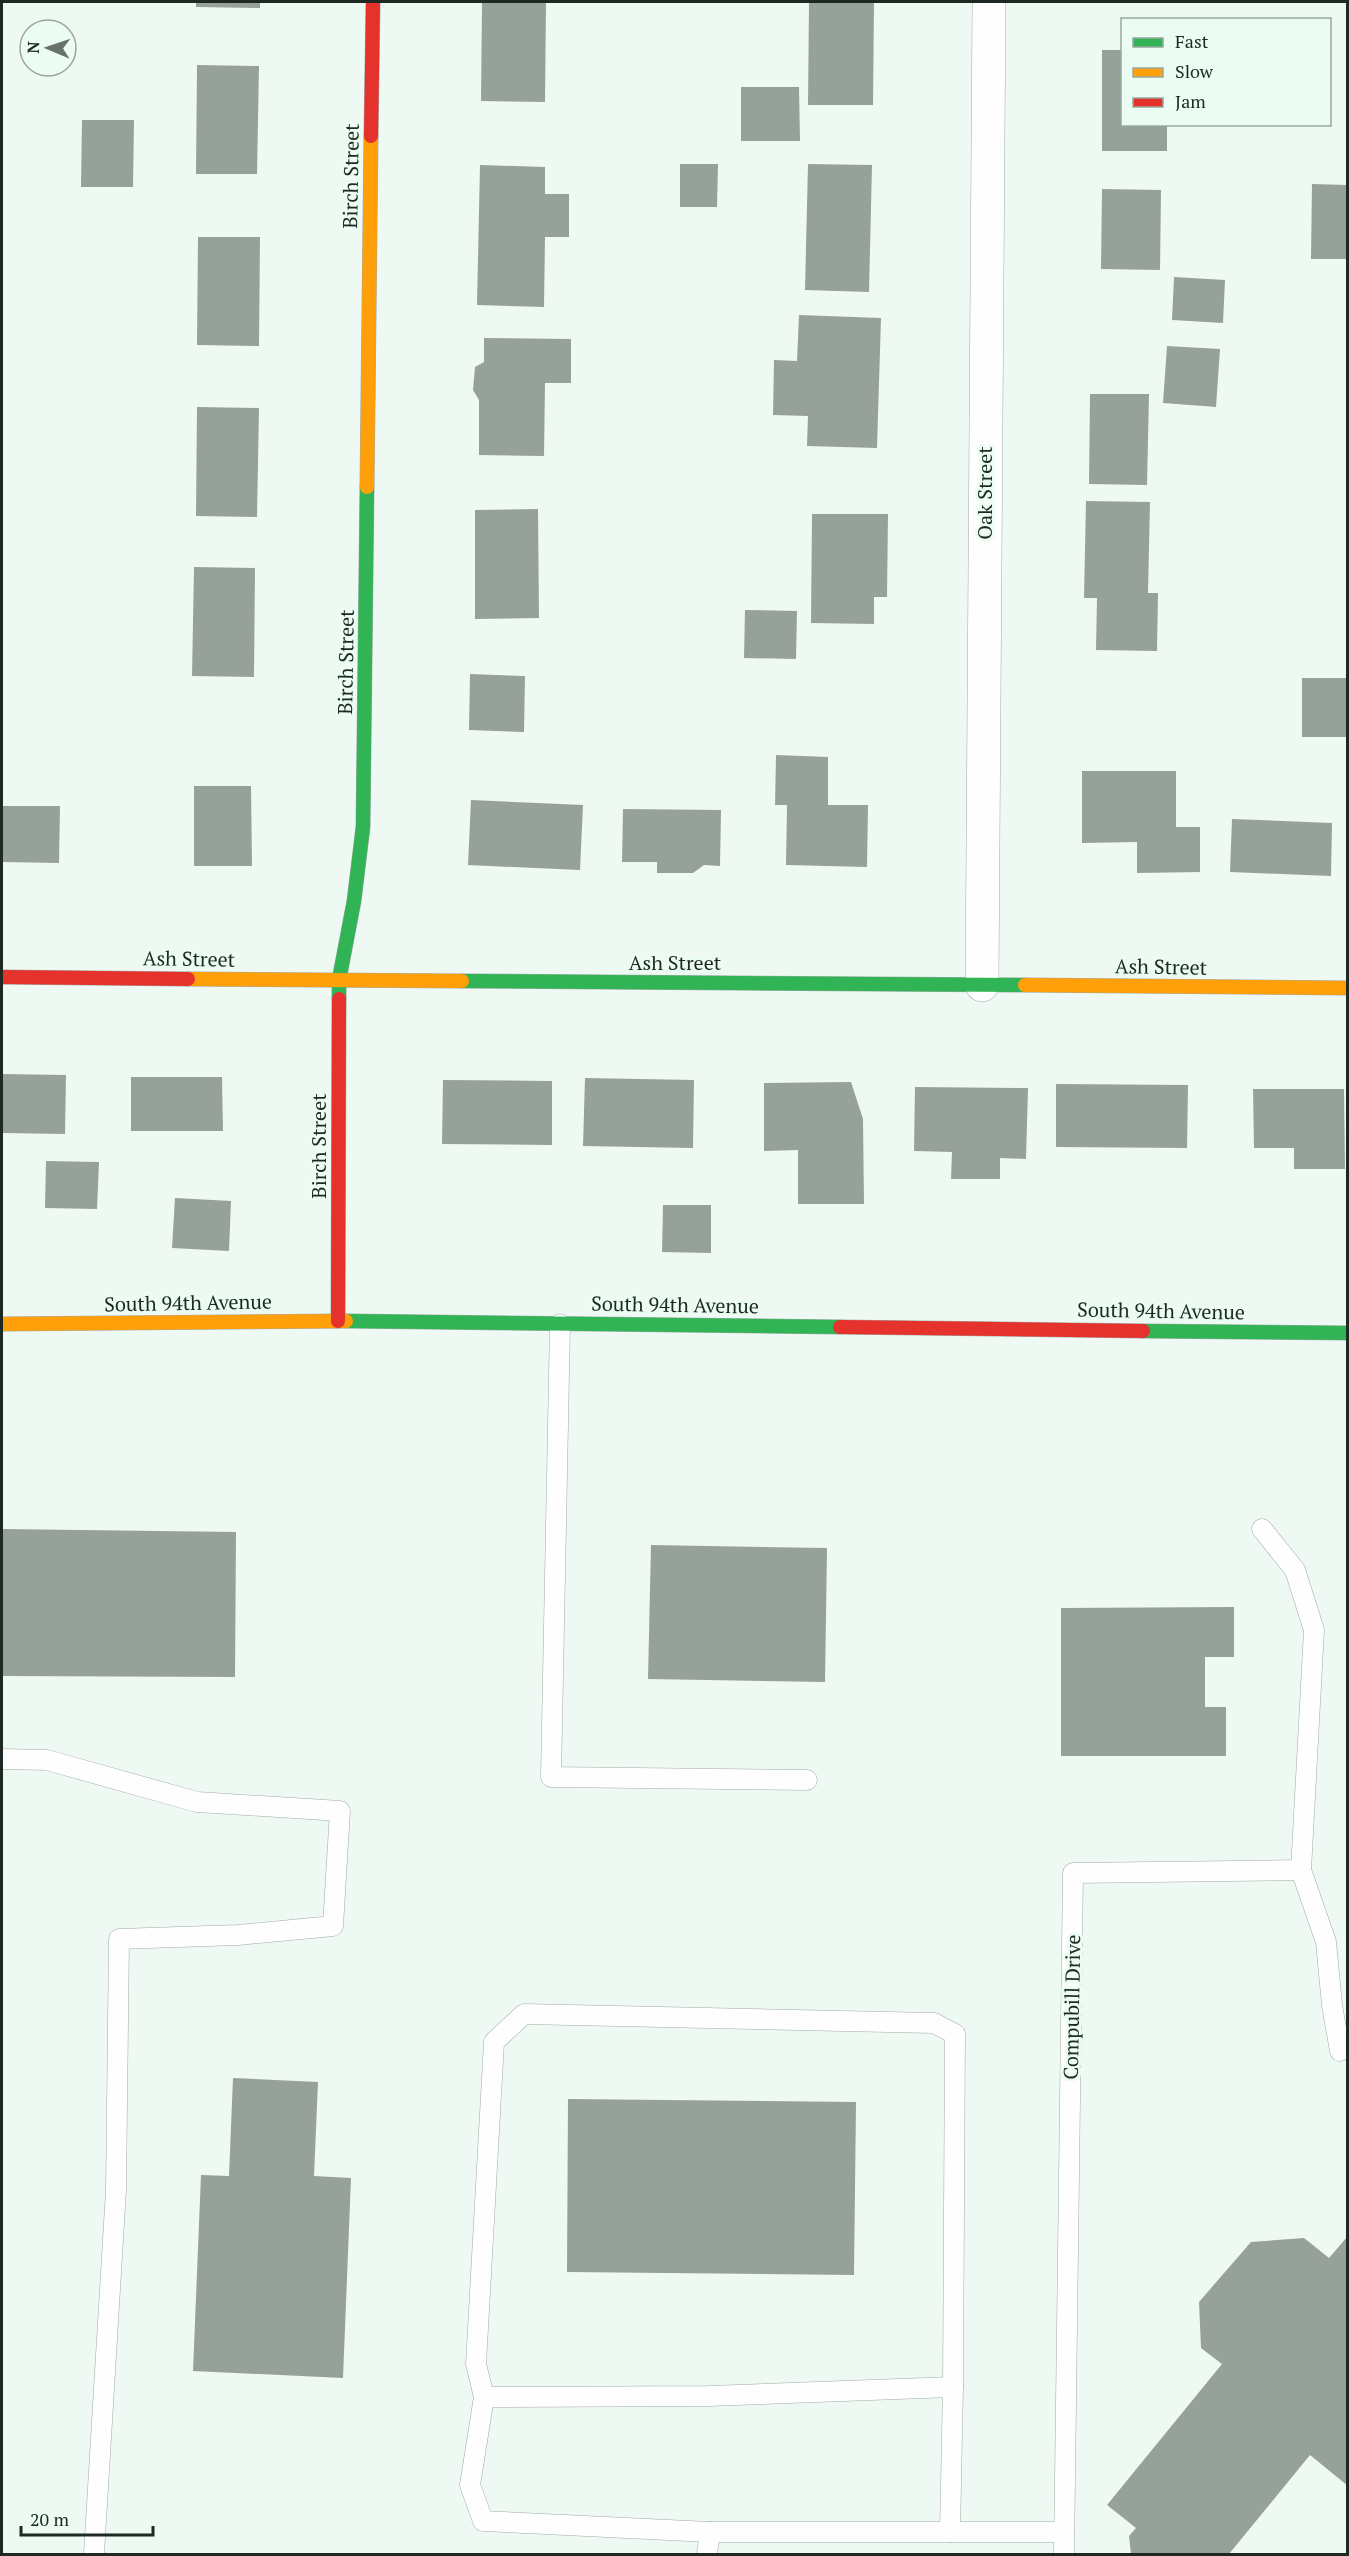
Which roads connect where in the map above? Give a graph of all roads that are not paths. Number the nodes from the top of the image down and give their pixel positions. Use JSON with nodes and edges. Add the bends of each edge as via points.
{"nodes":[{"id":1,"x":373,"y":2,"type":"edge"},
{"id":2,"x":988,"y":2,"type":"edge"},
{"id":3,"x":2,"y":977,"type":"edge"},
{"id":4,"x":339,"y":980,"type":"junction"},
{"id":5,"x":982,"y":985,"type":"junction"},
{"id":6,"x":1347,"y":988,"type":"edge"},
{"id":7,"x":339,"y":1321,"type":"junction"},
{"id":8,"x":2,"y":1324,"type":"edge"},
{"id":9,"x":560,"y":1324,"type":"junction"},
{"id":10,"x":1347,"y":1333,"type":"edge"},
{"id":11,"x":1262,"y":1529,"type":"dead end"},
{"id":12,"x":2,"y":1759,"type":"edge"},
{"id":13,"x":807,"y":1780,"type":"dead end"},
{"id":14,"x":1301,"y":1870,"type":"junction"},
{"id":15,"x":1340,"y":2051,"type":"dead end"},
{"id":16,"x":953,"y":2387,"type":"junction"},
{"id":17,"x":484,"y":2397,"type":"junction"},
{"id":18,"x":710,"y":2532,"type":"junction"},
{"id":19,"x":950,"y":2532,"type":"junction"},
{"id":20,"x":1064,"y":2532,"type":"junction"},
{"id":21,"x":94,"y":2554,"type":"edge"},
{"id":22,"x":707,"y":2554,"type":"edge"},
{"id":23,"x":1064,"y":2554,"type":"edge"}],
"edges":[{"from":1,"to":4,"type":"street","name":"Birch Street","via":[[363,827]]},
{"from":2,"to":5,"type":"street","name":"Oak Street"},
{"from":3,"to":4,"type":"street","name":"Ash Street"},
{"from":4,"to":5,"type":"street","name":"Ash Street"},
{"from":4,"to":7,"type":"street","name":"Birch Street"},
{"from":5,"to":6,"type":"street","name":"Ash Street"},
{"from":7,"to":8,"type":"street","name":"South 94th Avenue"},
{"from":7,"to":9,"type":"street","name":"South 94th Avenue"},
{"from":9,"to":10,"type":"street","name":"South 94th Avenue"},
{"from":9,"to":13,"type":"lane","via":[[551,1777]]},
{"from":11,"to":14,"type":"lane","via":[[1295,1570],[1314,1630]]},
{"from":12,"to":21,"type":"lane","via":[[47,1760],[197,1802],[340,1811],[333,1926],[238,1935],[119,1939],[117,2190]]},
{"from":14,"to":15,"type":"lane","via":[[1326,1942]]},
{"from":14,"to":20,"type":"lane","name":"Compubill Drive","via":[[1073,1873]]},
{"from":16,"to":17,"type":"lane","via":[[709,2396]]},
{"from":16,"to":17,"type":"lane","via":[[955,2034],[934,2023],[524,2014],[494,2042],[476,2364]]},
{"from":16,"to":19,"type":"lane"},
{"from":17,"to":18,"type":"lane","via":[[470,2485],[483,2521]]},
{"from":18,"to":19,"type":"lane"},
{"from":18,"to":22,"type":"lane"},
{"from":19,"to":20,"type":"lane"},
{"from":20,"to":23,"type":"lane","name":"Compubill Drive"}]}
